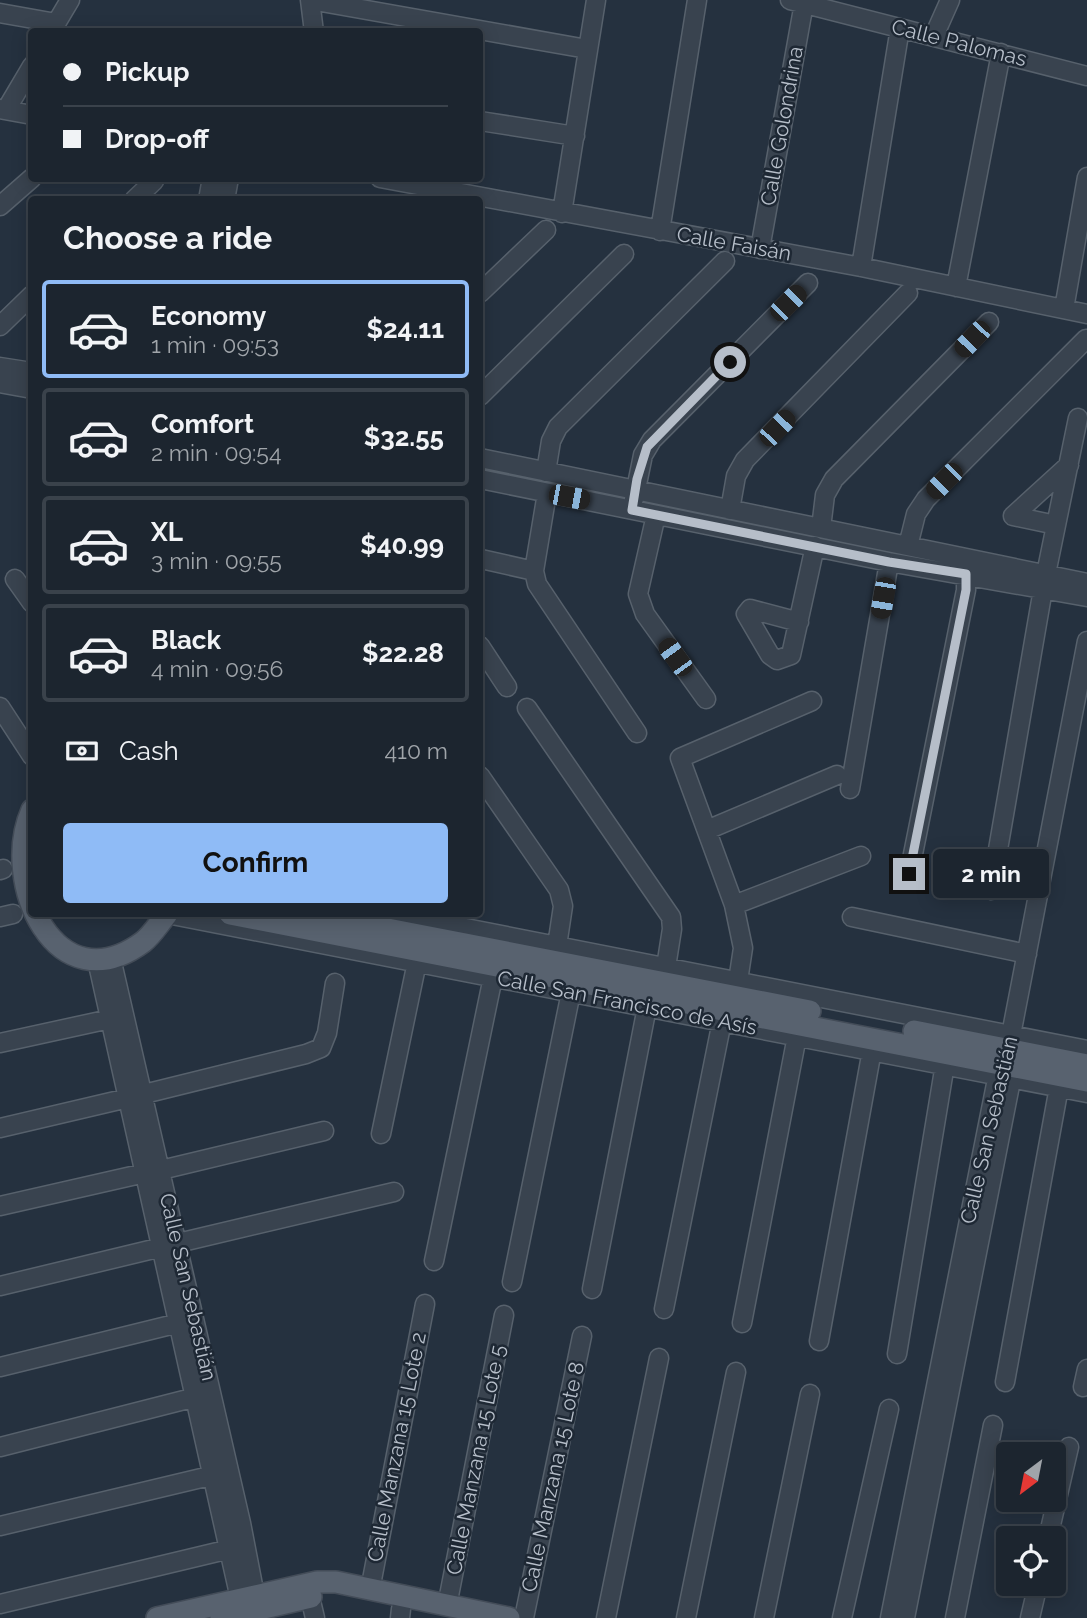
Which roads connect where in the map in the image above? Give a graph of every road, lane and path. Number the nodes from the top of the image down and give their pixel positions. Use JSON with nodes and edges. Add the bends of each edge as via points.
{"nodes":[{"id":1,"x":70,"y":0,"type":"edge"},
{"id":2,"x":310,"y":0,"type":"edge"},
{"id":3,"x":596,"y":0,"type":"edge"},
{"id":4,"x":697,"y":0,"type":"edge"},
{"id":5,"x":950,"y":0,"type":"edge"},
{"id":6,"x":797,"y":2,"type":"edge"},
{"id":7,"x":0,"y":13,"type":"edge"},
{"id":8,"x":54,"y":27,"type":"edge"},
{"id":9,"x":900,"y":27,"type":"junction"},
{"id":10,"x":314,"y":28,"type":"edge"},
{"id":11,"x":468,"y":28,"type":"edge"},
{"id":12,"x":483,"y":31,"type":"edge"},
{"id":13,"x":934,"y":36,"type":"junction"},
{"id":14,"x":587,"y":49,"type":"junction"},
{"id":15,"x":1001,"y":53,"type":"junction"},
{"id":16,"x":28,"y":72,"type":"edge"},
{"id":17,"x":1087,"y":76,"type":"edge"},
{"id":18,"x":3,"y":110,"type":"edge"},
{"id":19,"x":28,"y":114,"type":"edge"},
{"id":20,"x":483,"y":121,"type":"edge"},
{"id":21,"x":575,"y":136,"type":"junction"},
{"id":22,"x":1087,"y":177,"type":"edge"},
{"id":23,"x":28,"y":182,"type":"edge"},
{"id":24,"x":153,"y":182,"type":"edge"},
{"id":25,"x":400,"y":182,"type":"edge"},
{"id":26,"x":138,"y":196,"type":"edge"},
{"id":27,"x":471,"y":196,"type":"edge"},
{"id":28,"x":483,"y":198,"type":"edge"},
{"id":29,"x":0,"y":206,"type":"edge"},
{"id":30,"x":562,"y":214,"type":"junction"},
{"id":31,"x":546,"y":230,"type":"dead end"},
{"id":32,"x":660,"y":231,"type":"junction"},
{"id":33,"x":760,"y":249,"type":"junction"},
{"id":34,"x":624,"y":254,"type":"dead end"},
{"id":35,"x":725,"y":261,"type":"dead end"},
{"id":36,"x":861,"y":267,"type":"junction"},
{"id":37,"x":808,"y":283,"type":"dead end"},
{"id":38,"x":956,"y":287,"type":"junction"},
{"id":39,"x":483,"y":290,"type":"edge"},
{"id":40,"x":908,"y":293,"type":"dead end"},
{"id":41,"x":28,"y":299,"type":"edge"},
{"id":42,"x":1064,"y":309,"type":"junction"},
{"id":43,"x":1087,"y":314,"type":"edge"},
{"id":44,"x":989,"y":322,"type":"dead end"},
{"id":45,"x":0,"y":326,"type":"edge"},
{"id":46,"x":1086,"y":339,"type":"edge"},
{"id":47,"x":0,"y":367,"type":"edge"},
{"id":48,"x":28,"y":371,"type":"edge"},
{"id":49,"x":0,"y":383,"type":"edge"},
{"id":50,"x":28,"y":388,"type":"edge"},
{"id":51,"x":483,"y":393,"type":"edge"},
{"id":52,"x":1078,"y":418,"type":"dead end"},
{"id":53,"x":483,"y":459,"type":"edge"},
{"id":54,"x":1069,"y":465,"type":"junction"},
{"id":55,"x":546,"y":472,"type":"junction"},
{"id":56,"x":483,"y":481,"type":"edge"},
{"id":57,"x":635,"y":490,"type":"junction"},
{"id":58,"x":547,"y":493,"type":"junction"},
{"id":59,"x":632,"y":510,"type":"junction"},
{"id":60,"x":730,"y":510,"type":"junction"},
{"id":61,"x":656,"y":515,"type":"junction"},
{"id":62,"x":1056,"y":525,"type":"junction"},
{"id":63,"x":821,"y":528,"type":"junction"},
{"id":64,"x":815,"y":546,"type":"junction"},
{"id":65,"x":908,"y":547,"type":"junction"},
{"id":66,"x":483,"y":559,"type":"edge"},
{"id":67,"x":889,"y":562,"type":"junction"},
{"id":68,"x":534,"y":571,"type":"junction"},
{"id":69,"x":966,"y":574,"type":"junction"},
{"id":70,"x":15,"y":579,"type":"dead end"},
{"id":71,"x":1044,"y":581,"type":"junction"},
{"id":72,"x":1087,"y":583,"type":"edge"},
{"id":73,"x":28,"y":597,"type":"edge"},
{"id":74,"x":1087,"y":597,"type":"edge"},
{"id":75,"x":799,"y":622,"type":"dead end"},
{"id":76,"x":1087,"y":641,"type":"edge"},
{"id":77,"x":483,"y":651,"type":"edge"},
{"id":78,"x":507,"y":687,"type":"dead end"},
{"id":79,"x":706,"y":699,"type":"dead end"},
{"id":80,"x":812,"y":701,"type":"dead end"},
{"id":81,"x":1087,"y":704,"type":"edge"},
{"id":82,"x":0,"y":707,"type":"edge"},
{"id":83,"x":527,"y":708,"type":"dead end"},
{"id":84,"x":637,"y":733,"type":"dead end"},
{"id":85,"x":28,"y":750,"type":"edge"},
{"id":86,"x":837,"y":775,"type":"dead end"},
{"id":87,"x":483,"y":780,"type":"edge"},
{"id":88,"x":850,"y":789,"type":"dead end"},
{"id":89,"x":28,"y":815,"type":"edge"},
{"id":90,"x":707,"y":830,"type":"junction"},
{"id":91,"x":860,"y":856,"type":"dead end"},
{"id":92,"x":909,"y":874,"type":"dead end"},
{"id":93,"x":990,"y":890,"type":"dead end"},
{"id":94,"x":4,"y":893,"type":"edge"},
{"id":95,"x":734,"y":905,"type":"junction"},
{"id":96,"x":165,"y":917,"type":"edge"},
{"id":97,"x":183,"y":917,"type":"edge"},
{"id":98,"x":246,"y":917,"type":"edge"},
{"id":99,"x":325,"y":917,"type":"edge"},
{"id":100,"x":426,"y":917,"type":"edge"},
{"id":101,"x":852,"y":917,"type":"dead end"},
{"id":102,"x":448,"y":919,"type":"edge"},
{"id":103,"x":557,"y":946,"type":"junction"},
{"id":104,"x":1027,"y":954,"type":"junction"},
{"id":105,"x":104,"y":959,"type":"junction"},
{"id":106,"x":417,"y":962,"type":"junction"},
{"id":107,"x":666,"y":967,"type":"junction"},
{"id":108,"x":493,"y":977,"type":"junction"},
{"id":109,"x":738,"y":981,"type":"junction"},
{"id":110,"x":335,"y":983,"type":"dead end"},
{"id":111,"x":571,"y":992,"type":"junction"},
{"id":112,"x":646,"y":1007,"type":"junction"},
{"id":113,"x":110,"y":1019,"type":"junction"},
{"id":114,"x":722,"y":1021,"type":"junction"},
{"id":115,"x":797,"y":1036,"type":"junction"},
{"id":116,"x":0,"y":1043,"type":"edge"},
{"id":117,"x":872,"y":1050,"type":"junction"},
{"id":118,"x":1087,"y":1050,"type":"edge"},
{"id":119,"x":1010,"y":1056,"type":"junction"},
{"id":120,"x":945,"y":1064,"type":"junction"},
{"id":121,"x":1087,"y":1065,"type":"edge"},
{"id":122,"x":1087,"y":1080,"type":"edge"},
{"id":123,"x":1059,"y":1087,"type":"junction"},
{"id":124,"x":1087,"y":1093,"type":"edge"},
{"id":125,"x":136,"y":1096,"type":"junction"},
{"id":126,"x":0,"y":1128,"type":"edge"},
{"id":127,"x":324,"y":1131,"type":"dead end"},
{"id":128,"x":381,"y":1134,"type":"dead end"},
{"id":129,"x":153,"y":1171,"type":"junction"},
{"id":130,"x":394,"y":1192,"type":"dead end"},
{"id":131,"x":0,"y":1206,"type":"edge"},
{"id":132,"x":170,"y":1245,"type":"junction"},
{"id":133,"x":434,"y":1261,"type":"dead end"},
{"id":134,"x":512,"y":1282,"type":"dead end"},
{"id":135,"x":0,"y":1286,"type":"edge"},
{"id":136,"x":592,"y":1289,"type":"dead end"},
{"id":137,"x":425,"y":1304,"type":"dead end"},
{"id":138,"x":664,"y":1309,"type":"dead end"},
{"id":139,"x":504,"y":1315,"type":"dead end"},
{"id":140,"x":742,"y":1322,"type":"dead end"},
{"id":141,"x":179,"y":1323,"type":"junction"},
{"id":142,"x":582,"y":1336,"type":"dead end"},
{"id":143,"x":819,"y":1341,"type":"dead end"},
{"id":144,"x":897,"y":1354,"type":"dead end"},
{"id":145,"x":659,"y":1358,"type":"dead end"},
{"id":146,"x":0,"y":1367,"type":"edge"},
{"id":147,"x":1087,"y":1368,"type":"edge"},
{"id":148,"x":736,"y":1372,"type":"dead end"},
{"id":149,"x":1005,"y":1382,"type":"dead end"},
{"id":150,"x":1083,"y":1387,"type":"dead end"},
{"id":151,"x":810,"y":1394,"type":"dead end"},
{"id":152,"x":196,"y":1397,"type":"junction"},
{"id":153,"x":889,"y":1409,"type":"dead end"},
{"id":154,"x":993,"y":1425,"type":"dead end"},
{"id":155,"x":0,"y":1447,"type":"edge"},
{"id":156,"x":1069,"y":1447,"type":"dead end"},
{"id":157,"x":214,"y":1475,"type":"junction"},
{"id":158,"x":0,"y":1525,"type":"edge"},
{"id":159,"x":1051,"y":1526,"type":"edge"},
{"id":160,"x":230,"y":1549,"type":"junction"},
{"id":161,"x":370,"y":1590,"type":"junction"},
{"id":162,"x":1035,"y":1596,"type":"edge"},
{"id":163,"x":310,"y":1597,"type":"junction"},
{"id":164,"x":0,"y":1604,"type":"edge"},
{"id":165,"x":250,"y":1609,"type":"edge"},
{"id":166,"x":445,"y":1612,"type":"edge"},
{"id":167,"x":400,"y":1614,"type":"edge"},
{"id":168,"x":157,"y":1618,"type":"edge"},
{"id":169,"x":221,"y":1618,"type":"edge"},
{"id":170,"x":315,"y":1618,"type":"edge"},
{"id":171,"x":509,"y":1618,"type":"edge"},
{"id":172,"x":524,"y":1618,"type":"edge"},
{"id":173,"x":606,"y":1618,"type":"edge"},
{"id":174,"x":686,"y":1618,"type":"edge"},
{"id":175,"x":764,"y":1618,"type":"edge"},
{"id":176,"x":842,"y":1618,"type":"edge"},
{"id":177,"x":890,"y":1618,"type":"edge"},
{"id":178,"x":905,"y":1618,"type":"edge"},
{"id":179,"x":955,"y":1618,"type":"edge"},
{"id":180,"x":1030,"y":1618,"type":"edge"}],
"edges":[{"from":1,"to":8,"type":"street"},
{"from":2,"to":10,"type":"street"},
{"from":2,"to":11,"type":"street"},
{"from":3,"to":14,"type":"street"},
{"from":4,"to":32,"type":"street"},
{"from":5,"to":13,"type":"street"},
{"from":6,"to":9,"type":"street","name":"Calle Palomas"},
{"from":6,"to":33,"type":"street","name":"Calle Golondrina"},
{"from":7,"to":8,"type":"street"},
{"from":9,"to":13,"type":"street","name":"Calle Palomas"},
{"from":9,"to":36,"type":"street"},
{"from":12,"to":14,"type":"street"},
{"from":13,"to":15,"type":"street","name":"Calle Palomas"},
{"from":14,"to":21,"type":"street"},
{"from":15,"to":17,"type":"street","name":"Calle Palomas"},
{"from":15,"to":38,"type":"street"},
{"from":16,"to":18,"type":"street"},
{"from":18,"to":19,"type":"street"},
{"from":20,"to":21,"type":"street"},
{"from":21,"to":30,"type":"street"},
{"from":22,"to":42,"type":"street"},
{"from":23,"to":29,"type":"street"},
{"from":24,"to":26,"type":"street"},
{"from":25,"to":27,"type":"street","name":"Calle Faisán"},
{"from":28,"to":30,"type":"street","name":"Calle Faisán"},
{"from":30,"to":32,"type":"street","name":"Calle Faisán"},
{"from":31,"to":39,"type":"street"},
{"from":32,"to":33,"type":"street","name":"Calle Faisán"},
{"from":33,"to":36,"type":"street","name":"Calle Faisán"},
{"from":34,"to":51,"type":"street"},
{"from":35,"to":55,"type":"street","via":[[558,427]]},
{"from":36,"to":38,"type":"street","name":"Calle Faisán"},
{"from":37,"to":57,"type":"street","via":[[652,440],[643,455]]},
{"from":38,"to":42,"type":"street","name":"Calle Faisán"},
{"from":40,"to":60,"type":"street","via":[[745,460],[736,476]]},
{"from":41,"to":45,"type":"street"},
{"from":42,"to":43,"type":"street","name":"Calle Faisán"},
{"from":44,"to":63,"type":"street","via":[[834,480],[825,495]]},
{"from":46,"to":65,"type":"street","via":[[926,499],[916,514]]},
{"from":47,"to":48,"type":"street"},
{"from":49,"to":50,"type":"street"},
{"from":52,"to":54,"type":"street"},
{"from":53,"to":55,"type":"street"},
{"from":54,"to":62,"type":"street"},
{"from":54,"to":62,"type":"street","via":[[1013,516]]},
{"from":55,"to":57,"type":"street"},
{"from":56,"to":58,"type":"street"},
{"from":57,"to":59,"type":"street"},
{"from":57,"to":60,"type":"street"},
{"from":58,"to":59,"type":"street"},
{"from":58,"to":68,"type":"street"},
{"from":59,"to":61,"type":"street"},
{"from":60,"to":63,"type":"street"},
{"from":61,"to":64,"type":"street"},
{"from":61,"to":79,"type":"street","via":[[638,594],[640,604]]},
{"from":62,"to":71,"type":"street"},
{"from":63,"to":65,"type":"street"},
{"from":64,"to":67,"type":"street"},
{"from":64,"to":75,"type":"street"},
{"from":65,"to":71,"type":"street"},
{"from":66,"to":68,"type":"street"},
{"from":67,"to":69,"type":"street"},
{"from":67,"to":88,"type":"street"},
{"from":68,"to":84,"type":"street","via":[[537,584]]},
{"from":69,"to":71,"type":"street"},
{"from":69,"to":92,"type":"street"},
{"from":70,"to":73,"type":"street"},
{"from":71,"to":72,"type":"street"},
{"from":71,"to":74,"type":"street"},
{"from":71,"to":93,"type":"street"},
{"from":76,"to":104,"type":"street","name":"Calle San Sebastián"},
{"from":77,"to":78,"type":"street"},
{"from":80,"to":90,"type":"street","via":[[680,758]]},
{"from":81,"to":119,"type":"street","name":"Calle San Sebastián"},
{"from":82,"to":85,"type":"street"},
{"from":83,"to":107,"type":"street","via":[[671,917]]},
{"from":86,"to":90,"type":"street"},
{"from":87,"to":103,"type":"street","via":[[559,890],[563,906]]},
{"from":89,"to":94,"type":"main road","via":[[9,839]]},
{"from":90,"to":95,"type":"street"},
{"from":91,"to":95,"type":"street"},
{"from":94,"to":105,"type":"main road","via":[[34,940],[64,956]]},
{"from":95,"to":109,"type":"street","via":[[743,948]]},
{"from":96,"to":105,"type":"main road","via":[[144,942]]},
{"from":97,"to":106,"type":"street","name":"Calle San Francisco de Asís"},
{"from":98,"to":119,"type":"main road","name":"Calle San Francisco de Asís"},
{"from":99,"to":119,"type":"main road","name":"Calle San Francisco de Asís"},
{"from":100,"to":102,"type":"street","name":"Calle San Francisco de Asís"},
{"from":101,"to":104,"type":"street"},
{"from":102,"to":103,"type":"street","name":"Calle San Francisco de Asís"},
{"from":103,"to":107,"type":"street","name":"Calle San Francisco de Asís"},
{"from":104,"to":119,"type":"street","name":"Calle San Sebastián"},
{"from":105,"to":113,"type":"street","name":"Calle San Sebastián"},
{"from":105,"to":125,"type":"street","name":"Calle San Sebastián"},
{"from":106,"to":108,"type":"street","name":"Calle San Francisco de Asís"},
{"from":106,"to":128,"type":"street"},
{"from":107,"to":109,"type":"street","name":"Calle San Francisco de Asís"},
{"from":108,"to":111,"type":"street","name":"Calle San Francisco de Asís"},
{"from":108,"to":133,"type":"street"},
{"from":109,"to":119,"type":"street","name":"Calle San Francisco de Asís"},
{"from":110,"to":125,"type":"street","via":[[321,1048]]},
{"from":111,"to":112,"type":"street","name":"Calle San Francisco de Asís"},
{"from":111,"to":134,"type":"street"},
{"from":112,"to":114,"type":"street","name":"Calle San Francisco de Asís"},
{"from":112,"to":136,"type":"street"},
{"from":113,"to":116,"type":"street"},
{"from":113,"to":125,"type":"street","name":"Calle San Sebastián"},
{"from":114,"to":115,"type":"street","name":"Calle San Francisco de Asís"},
{"from":114,"to":138,"type":"street"},
{"from":115,"to":117,"type":"street","name":"Calle San Francisco de Asís"},
{"from":115,"to":140,"type":"street"},
{"from":117,"to":120,"type":"street","name":"Calle San Francisco de Asís"},
{"from":117,"to":143,"type":"street"},
{"from":118,"to":119,"type":"street","name":"Calle San Francisco de Asís"},
{"from":119,"to":120,"type":"street","name":"Calle San Francisco de Asís"},
{"from":119,"to":121,"type":"main road","name":"Calle San Francisco de Asís"},
{"from":119,"to":122,"type":"main road","name":"Calle San Francisco de Asís"},
{"from":119,"to":123,"type":"street","name":"Calle San Francisco de Asís"},
{"from":119,"to":177,"type":"street","name":"Calle San Sebastián"},
{"from":119,"to":178,"type":"street","name":"Calle San Sebastián"},
{"from":120,"to":144,"type":"street"},
{"from":123,"to":124,"type":"street","name":"Calle San Francisco de Asís"},
{"from":123,"to":149,"type":"street"},
{"from":125,"to":126,"type":"street"},
{"from":125,"to":129,"type":"street","name":"Calle San Sebastián"},
{"from":127,"to":129,"type":"street"},
{"from":129,"to":131,"type":"street"},
{"from":129,"to":132,"type":"street","name":"Calle San Sebastián"},
{"from":130,"to":132,"type":"street"},
{"from":132,"to":135,"type":"street"},
{"from":132,"to":141,"type":"street","name":"Calle San Sebastián"},
{"from":132,"to":165,"type":"street","name":"Calle San Sebastián","via":[[241,1523]]},
{"from":137,"to":161,"type":"street","name":"Calle Manzana 15 Lote 2"},
{"from":139,"to":166,"type":"street","name":"Calle Manzana 15 Lote 5"},
{"from":141,"to":146,"type":"street"},
{"from":141,"to":152,"type":"street","name":"Calle San Sebastián"},
{"from":142,"to":172,"type":"street","name":"Calle Manzana 15 Lote 8"},
{"from":145,"to":173,"type":"street"},
{"from":147,"to":150,"type":"street"},
{"from":148,"to":174,"type":"street"},
{"from":151,"to":175,"type":"street"},
{"from":152,"to":155,"type":"street"},
{"from":152,"to":157,"type":"street","name":"Calle San Sebastián"},
{"from":153,"to":176,"type":"street"},
{"from":154,"to":179,"type":"street"},
{"from":156,"to":159,"type":"street"},
{"from":157,"to":158,"type":"street"},
{"from":157,"to":160,"type":"street","name":"Calle San Sebastián"},
{"from":160,"to":164,"type":"street"},
{"from":160,"to":165,"type":"street","name":"Calle San Sebastián"},
{"from":161,"to":165,"type":"main road","via":[[317,1582]]},
{"from":161,"to":166,"type":"main road"},
{"from":162,"to":180,"type":"street"},
{"from":163,"to":165,"type":"main road"},
{"from":163,"to":167,"type":"main road","via":[[338,1596]]},
{"from":163,"to":170,"type":"street"},
{"from":165,"to":168,"type":"main road"},
{"from":165,"to":169,"type":"main road"},
{"from":166,"to":167,"type":"main road"},
{"from":166,"to":171,"type":"main road"}]}
